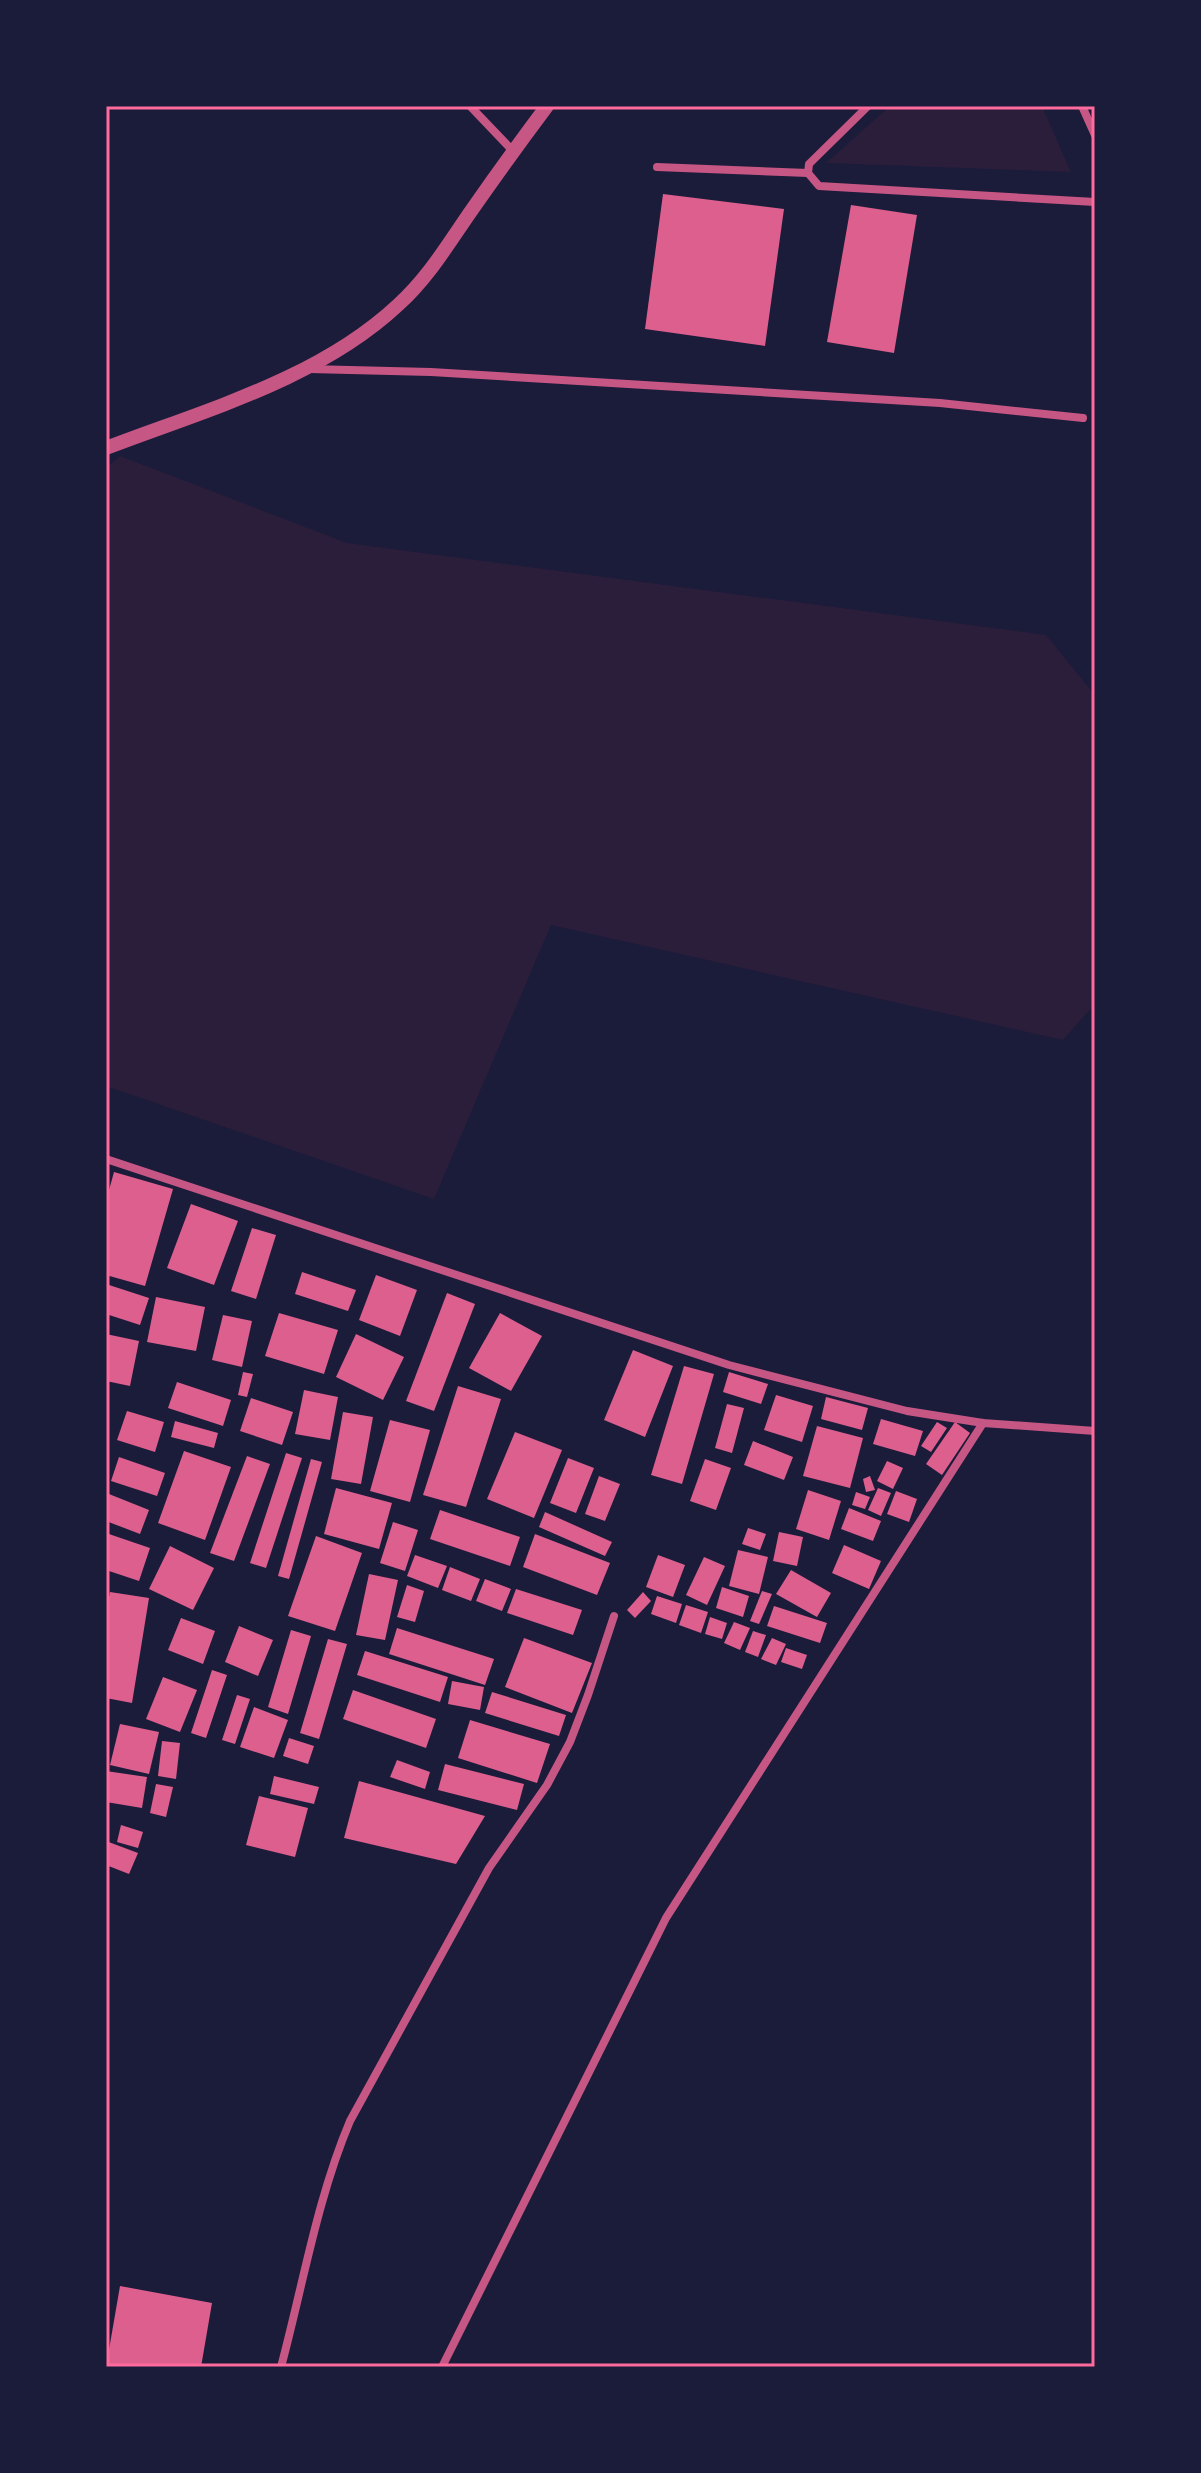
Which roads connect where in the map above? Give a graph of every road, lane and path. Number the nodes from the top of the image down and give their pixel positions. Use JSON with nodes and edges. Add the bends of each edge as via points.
{"nodes":[{"id":1,"x":470,"y":106,"type":"edge"},
{"id":2,"x":547,"y":106,"type":"edge"},
{"id":3,"x":868,"y":106,"type":"edge"},
{"id":4,"x":1082,"y":106,"type":"edge"},
{"id":5,"x":1095,"y":135,"type":"edge"},
{"id":6,"x":513,"y":151,"type":"junction"},
{"id":7,"x":657,"y":167,"type":"dead end"},
{"id":8,"x":808,"y":173,"type":"junction"},
{"id":9,"x":1095,"y":202,"type":"edge"},
{"id":10,"x":306,"y":369,"type":"junction"},
{"id":11,"x":1083,"y":418,"type":"dead end"},
{"id":12,"x":106,"y":448,"type":"edge"},
{"id":13,"x":106,"y":1159,"type":"edge"},
{"id":14,"x":983,"y":1423,"type":"junction"},
{"id":15,"x":1095,"y":1431,"type":"edge"},
{"id":16,"x":614,"y":1616,"type":"dead end"},
{"id":17,"x":281,"y":2367,"type":"edge"},
{"id":18,"x":442,"y":2367,"type":"edge"}],
"edges":[{"from":1,"to":6,"type":"street"},
{"from":2,"to":6,"type":"street"},
{"from":3,"to":8,"type":"street","via":[[816,155]]},
{"from":4,"to":5,"type":"street"},
{"from":6,"to":10,"type":"street","via":[[432,268],[398,306]]},
{"from":7,"to":8,"type":"street"},
{"from":8,"to":9,"type":"street","via":[[819,186]]},
{"from":10,"to":11,"type":"street","via":[[940,403]]},
{"from":10,"to":12,"type":"street"},
{"from":13,"to":14,"type":"street","via":[[729,1365],[907,1411]]},
{"from":14,"to":15,"type":"street"},
{"from":14,"to":18,"type":"street","via":[[666,1918]]},
{"from":16,"to":17,"type":"street","via":[[558,1764],[489,1868],[350,2121],[323,2201]]}]}
